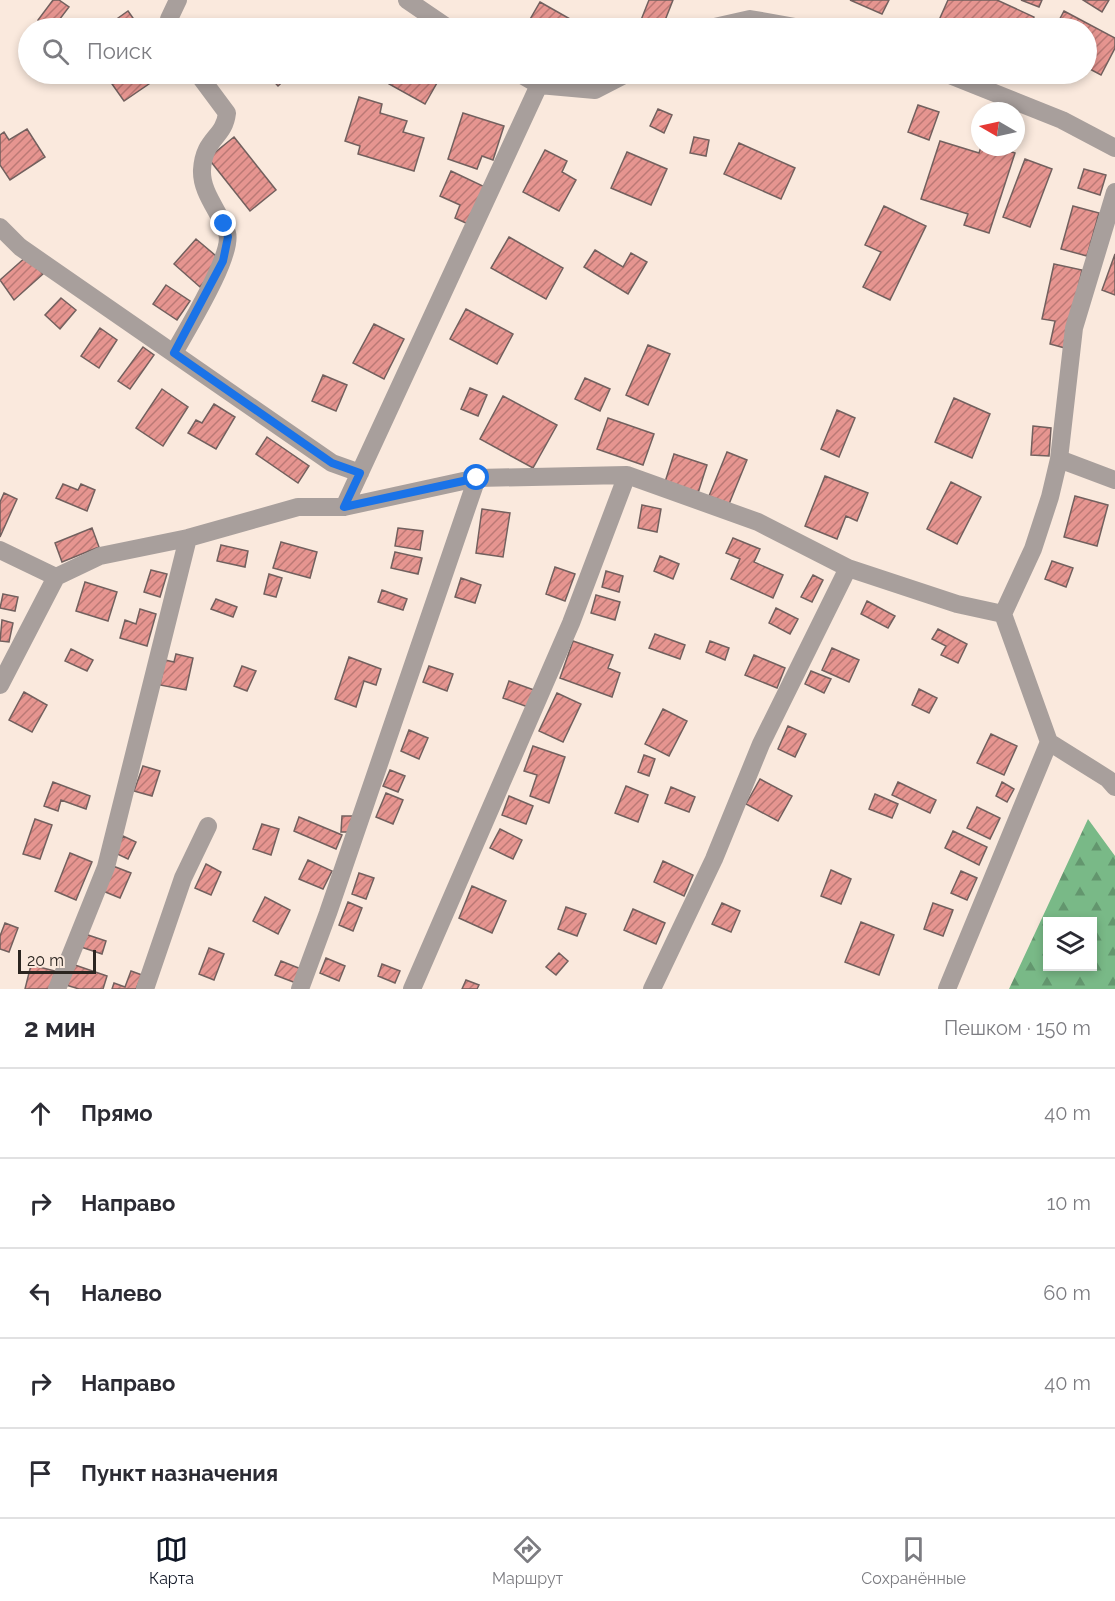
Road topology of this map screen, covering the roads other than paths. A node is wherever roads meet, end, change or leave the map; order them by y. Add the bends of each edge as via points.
1 (178, 0) edge
2 (407, 0) edge
3 (169, 18) edge
4 (433, 18) edge
5 (205, 84) edge
6 (607, 84) edge
7 (971, 84) edge
8 (539, 85) joint
9 (1113, 143) edge
10 (1115, 192) edge
11 (0, 227) edge
12 (174, 353) junction
13 (1059, 459) junction
14 (360, 473) junction
15 (627, 475) junction
16 (477, 478) junction
17 (1115, 480) edge
18 (344, 507) junction
19 (188, 538) junction
20 (0, 550) edge
21 (848, 568) junction
22 (56, 577) junction
23 (1003, 614) junction
24 (0, 685) edge
25 (1049, 742) junction
26 (1115, 787) edge
27 (208, 826) dead end
28 (57, 989) edge
29 (145, 989) edge
30 (300, 989) edge
31 (412, 989) edge
32 (652, 989) edge
33 (947, 989) edge

1 - 3 street
2 - 4 street
5 - 12 street via 227,113 226,123 207,146 202,181 224,224 228,243 223,261
6 - 8 street via 595,90
7 - 9 street
8 - 14 street
10 - 13 street via 1074,328
11 - 12 street via 20,247
12 - 14 street via 332,463
13 - 17 street
13 - 23 street via 1033,549
14 - 18 street
15 - 16 street
15 - 21 street via 758,522
15 - 31 street via 572,623
16 - 18 street
16 - 30 street
18 - 19 street via 298,507
19 - 22 street via 100,556
19 - 28 street via 106,867
20 - 22 street
21 - 23 street via 957,604
21 - 32 street via 761,744 714,859
22 - 24 street
23 - 25 street
25 - 26 street
25 - 33 street
27 - 29 street via 183,878

